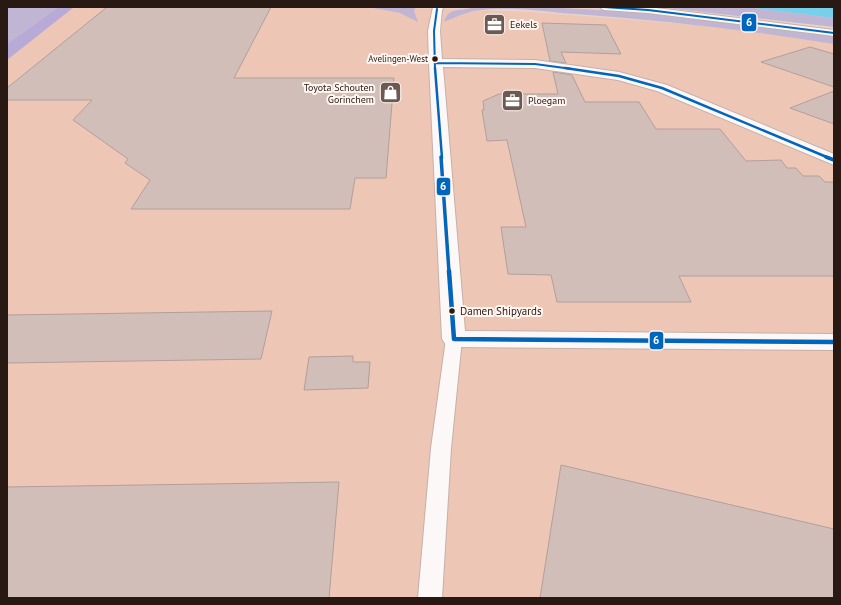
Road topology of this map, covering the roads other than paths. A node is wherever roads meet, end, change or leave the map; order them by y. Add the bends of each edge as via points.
1 (604, 7) edge
2 (438, 8) edge
3 (834, 32) edge
4 (435, 64) junction
5 (834, 160) edge
6 (454, 339) junction
7 (834, 342) edge
8 (430, 598) edge

1 - 3 street
2 - 4 street via 434,30
4 - 5 street via 535,64 619,76 662,88
4 - 6 street
6 - 7 street
6 - 8 lane via 441,448

